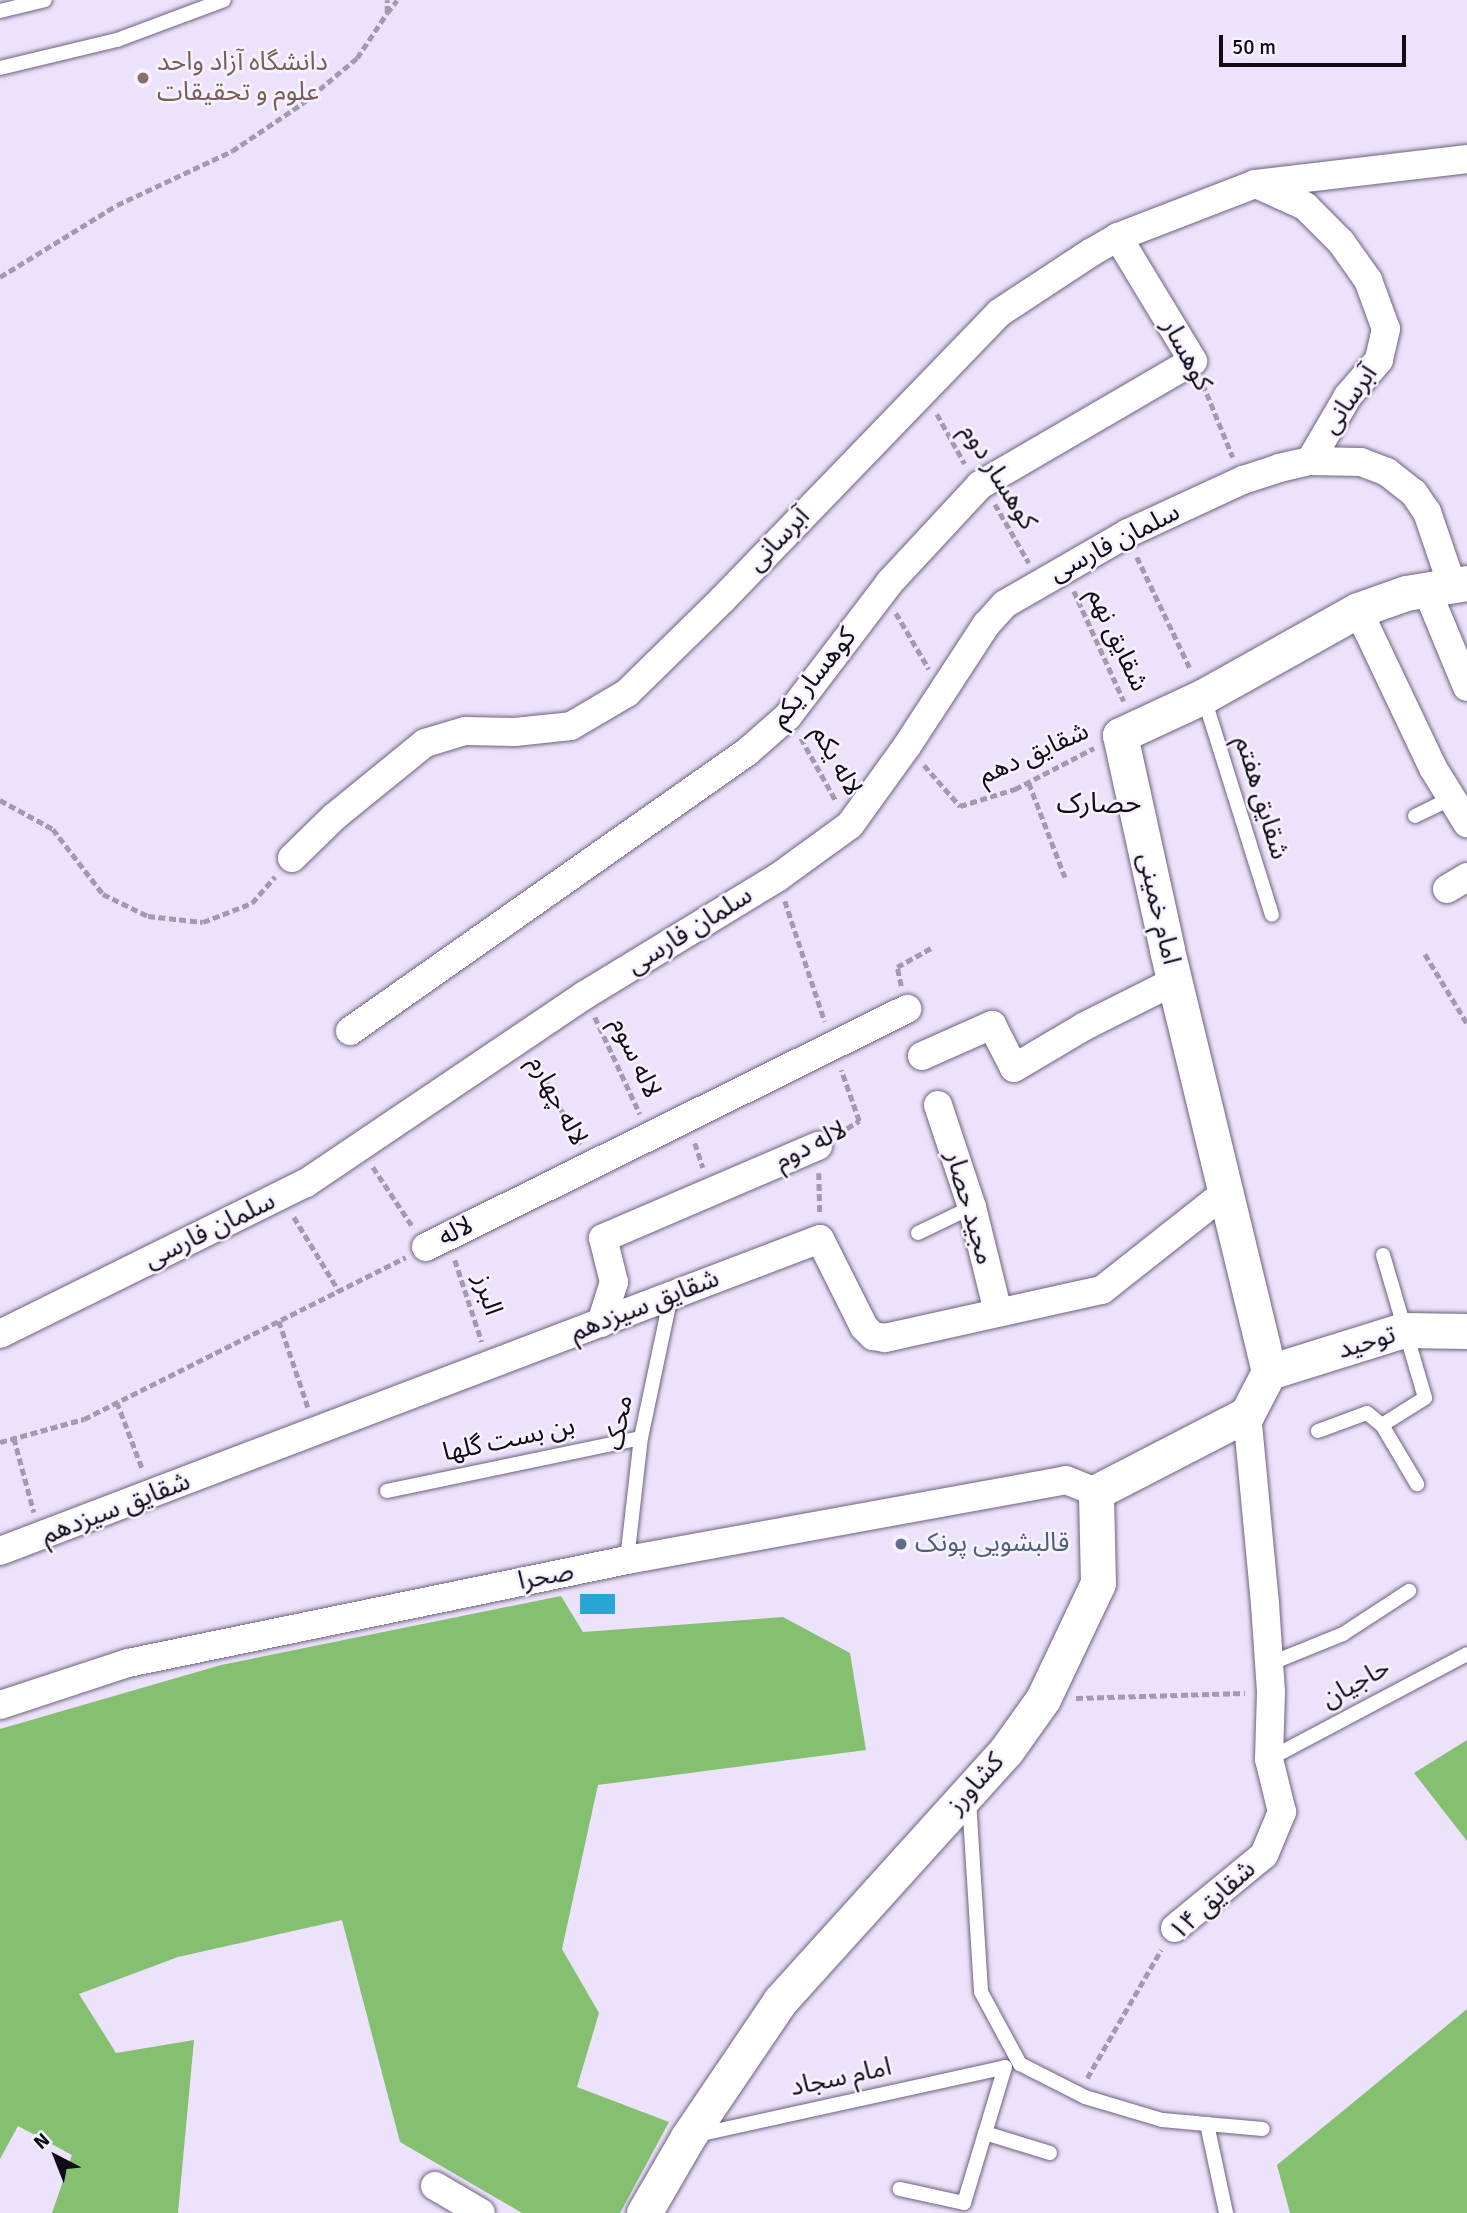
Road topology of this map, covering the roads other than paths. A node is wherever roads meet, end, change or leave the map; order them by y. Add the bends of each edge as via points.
1 (45, 0) edge
2 (224, 0) edge
3 (0, 11) edge
4 (0, 68) edge
5 (1467, 159) edge
6 (1255, 184) junction
7 (1118, 237) junction
8 (1193, 361) joint
9 (1310, 461) junction
10 (1448, 585) edge
11 (1358, 610) junction
12 (1467, 687) edge
13 (1203, 696) junction
14 (1450, 799) junction
15 (1415, 816) dead end
16 (1467, 823) edge
17 (292, 858) road end
18 (1272, 915) dead end
19 (1175, 981) junction
20 (907, 1009) dead end
21 (350, 1031) dead end
22 (922, 1056) dead end
23 (938, 1105) dead end
24 (818, 1146) road end
25 (1225, 1193) junction
26 (972, 1207) junction
27 (918, 1233) dead end
28 (437, 1241) road end
29 (1383, 1255) dead end
30 (671, 1296) junction
31 (998, 1312) junction
32 (601, 1323) junction
33 (1404, 1331) junction
34 (1467, 1331) edge
35 (0, 1334) edge
36 (1269, 1372) junction
37 (1247, 1414) junction
38 (1382, 1424) junction
39 (1318, 1431) dead end
40 (641, 1438) junction
41 (1417, 1483) dead end
42 (387, 1490) dead end
43 (1096, 1492) junction
44 (0, 1551) edge
45 (627, 1560) junction
46 (1409, 1591) dead end
47 (1467, 1654) edge
48 (1269, 1664) junction
49 (0, 1705) edge
50 (1269, 1759) junction
51 (969, 1792) junction
52 (1175, 1928) road end
53 (1206, 2124) junction
54 (1264, 2129) dead end
55 (985, 2133) junction
56 (688, 2137) junction
57 (1050, 2153) dead end
58 (435, 2186) dead end
59 (900, 2189) dead end
60 (481, 2213) edge
61 (644, 2213) edge
62 (1226, 2213) edge

1 - 3 lane
2 - 4 lane via 117,40
5 - 6 street, آبرسانی
6 - 7 street, آبرسانی
6 - 9 street, آبرسانی via 1305,206 1341,242 1368,280 1386,329 1379,360 1348,396
7 - 8 street, کوهسار
7 - 17 street, آبرسانی via 999,313 627,693 571,726 465,731 425,743 334,817
8 - 21 street, کوهسار یکم via 980,485 883,591 788,716 747,752
9 - 10 street, آبرسانی via 1361,462 1387,472 1414,493 1427,512
9 - 35 street, سلمان فارسی via 1243,480 1126,534 1005,604 850,825 777,878 585,995 306,1183
10 - 11 street
10 - 12 street, آبرسانی
11 - 13 street
11 - 14 street
13 - 18 lane, شقایق هفتم
13 - 19 street, امام خمینی via 1128,731
14 - 15 lane
14 - 16 street
19 - 22 street via 1014,1068 992,1026
19 - 25 street, امام خمینی
20 - 28 street, لاله
23 - 26 street, مجید حصار
24 - 32 street, لاله دوم via 604,1238 614,1282
25 - 31 street via 1102,1290
25 - 36 street, امام خمینی
26 - 27 lane
26 - 31 street, مجید حصار
29 - 33 lane
30 - 31 street, شقایق سیزدهم via 820,1239 864,1327 873,1336 885,1338
30 - 32 street, شقایق سیزدهم
30 - 40 lane, محک
32 - 44 street, شقایق سیزدهم
33 - 34 street, توحید
33 - 36 street, توحید
33 - 38 lane via 1425,1398
36 - 37 street
37 - 43 street
37 - 48 street, شقایق ۱۴
38 - 39 lane via 1367,1413
38 - 41 lane
40 - 42 lane, بن بست گلها
40 - 45 lane, محک
43 - 45 street, صحرا via 1066,1480
43 - 51 street, کشاورز via 1098,1583 1043,1699
45 - 49 street, صحرا via 128,1663
46 - 48 lane via 1343,1634
47 - 50 lane, حاجیان
48 - 50 street, شقایق ۱۴
50 - 52 street, شقایق ۱۴ via 1282,1812 1264,1855
51 - 53 lane via 981,1992 1020,2064 1079,2094 1162,2120
51 - 56 street, کشاورز via 780,2001
53 - 54 lane
53 - 62 lane
55 - 56 lane, امام سجاد via 1005,2067
55 - 57 lane
55 - 59 lane via 964,2203
56 - 61 street, کشاورز
58 - 60 street

